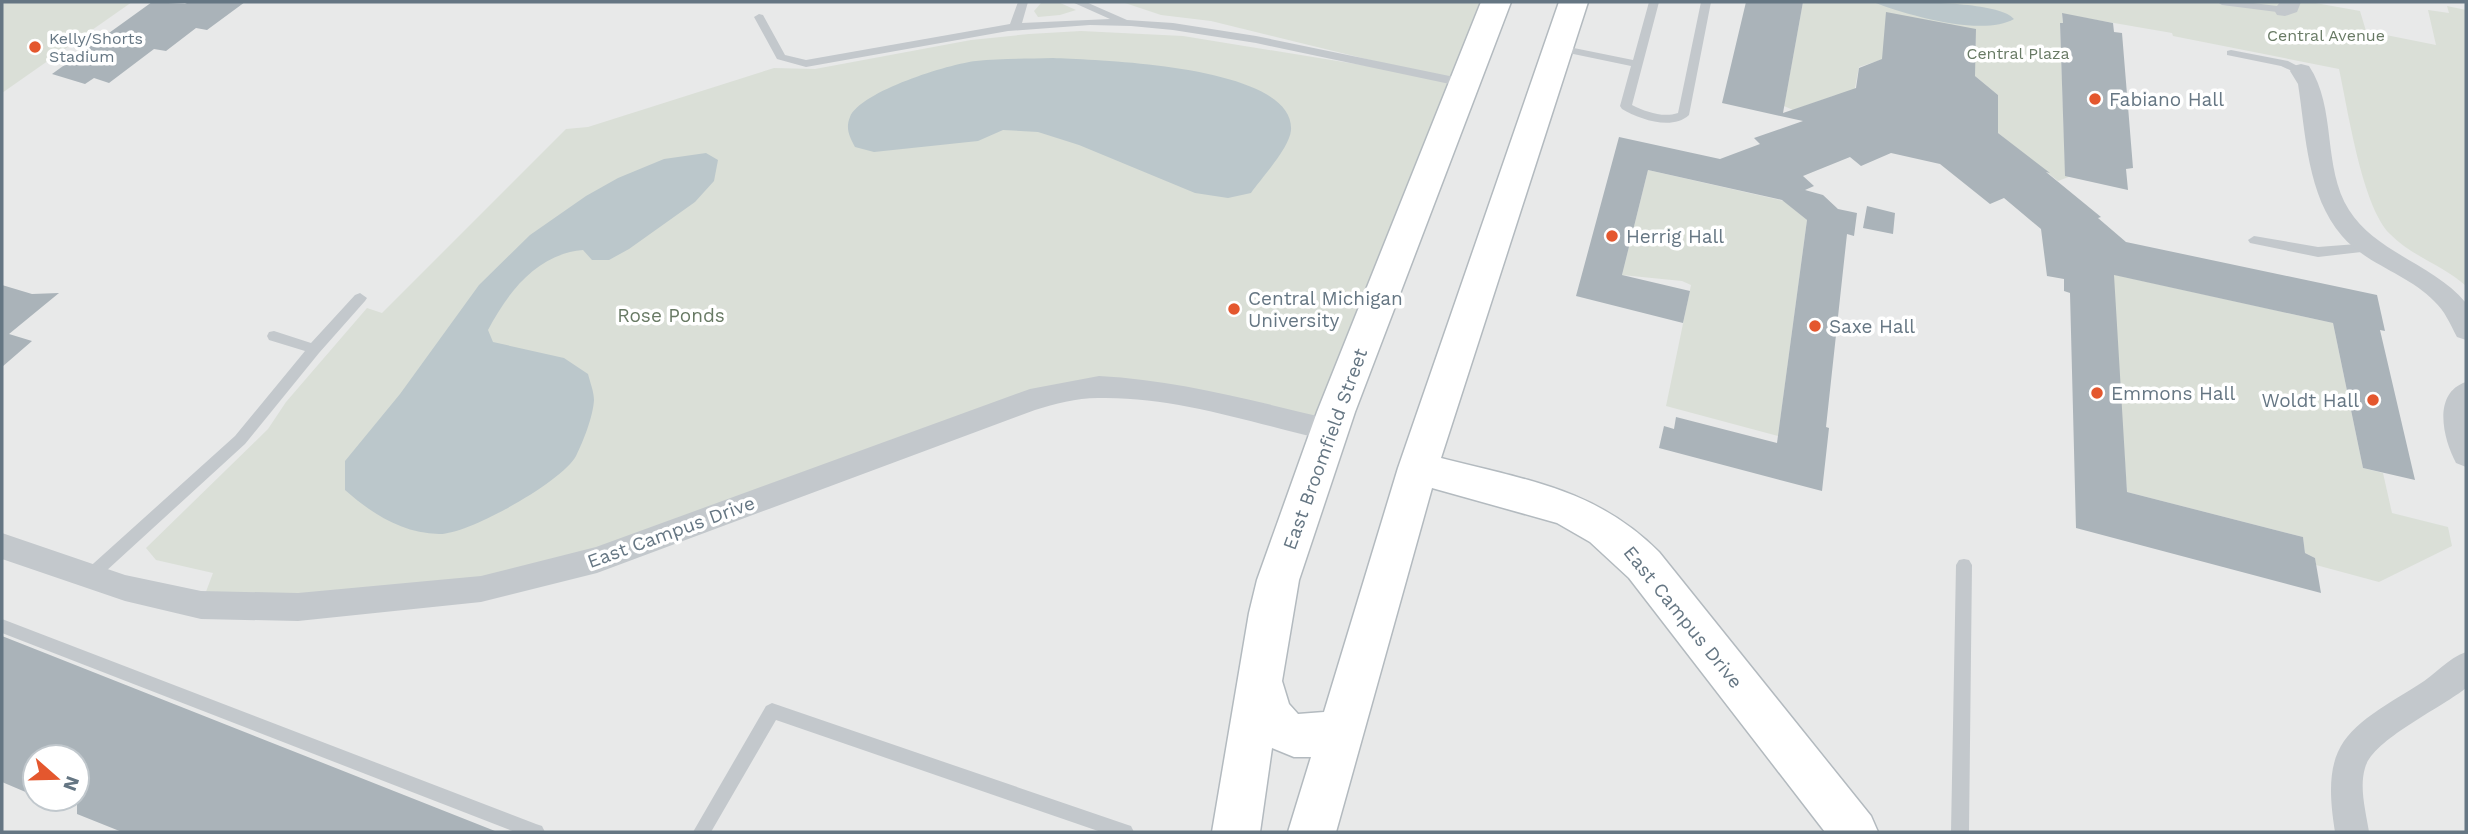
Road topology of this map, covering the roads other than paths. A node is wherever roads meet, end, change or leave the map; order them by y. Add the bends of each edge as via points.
1 (1023, 2) edge
2 (1077, 2) edge
3 (1496, 2) edge
4 (1574, 2) edge
5 (1654, 2) edge
6 (1706, 2) edge
7 (2222, 2) edge
8 (2287, 6) edge
9 (760, 17) dead end
10 (1129, 23) junction
11 (1015, 27) junction
12 (1559, 48) junction
13 (2231, 53) dead end
14 (1636, 64) junction
15 (2301, 71) joint
16 (1464, 83) junction
17 (2254, 240) dead end
18 (2370, 247) junction
19 (360, 298) dead end
20 (2466, 330) edge
21 (274, 336) dead end
22 (314, 349) junction
23 (2466, 393) edge
24 (1330, 430) junction
25 (2466, 455) edge
26 (1418, 468) junction
27 (2, 546) edge
28 (1964, 565) dead end
29 (89, 577) junction
30 (2, 626) edge
31 (2466, 666) edge
32 (1259, 680) junction
33 (1341, 730) junction
34 (536, 832) edge
35 (702, 832) edge
36 (1125, 832) edge
37 (1236, 832) edge
38 (1312, 832) edge
39 (1854, 832) edge
40 (1960, 832) edge
41 (2352, 832) edge

1 - 11 lane
2 - 10 lane
3 - 16 main road, East Broomfield Street
4 - 12 main road
5 - 14 lane
6 - 14 lane via 1679,119 1626,106
7 - 8 lane
9 - 11 lane via 781,57 806,64
10 - 11 lane
10 - 16 lane via 1212,32
12 - 14 lane
12 - 26 main road
13 - 15 lane
15 - 18 street via 2309,84 2332,198 2345,222
16 - 24 main road, East Broomfield Street
17 - 18 lane via 2318,252
18 - 20 street via 2442,291
19 - 22 lane
21 - 22 lane
22 - 29 lane via 240,440
23 - 25 street via 2456,411
24 - 29 street, East Campus Drive via 1172,395 1116,388 1065,391 597,560 481,589 298,607 201,605
24 - 32 main road, East Broomfield Street via 1278,580
26 - 33 main road
26 - 39 main road, East Campus Drive via 1577,512 1622,541
27 - 29 street, East Campus Drive
28 - 40 lane
30 - 34 lane
31 - 41 street via 2442,690 2369,736 2352,755 2347,779
32 - 33 main road via 1268,715 1279,729 1311,736
32 - 37 main road, East Broomfield Street
33 - 38 main road
35 - 36 lane via 772,711

